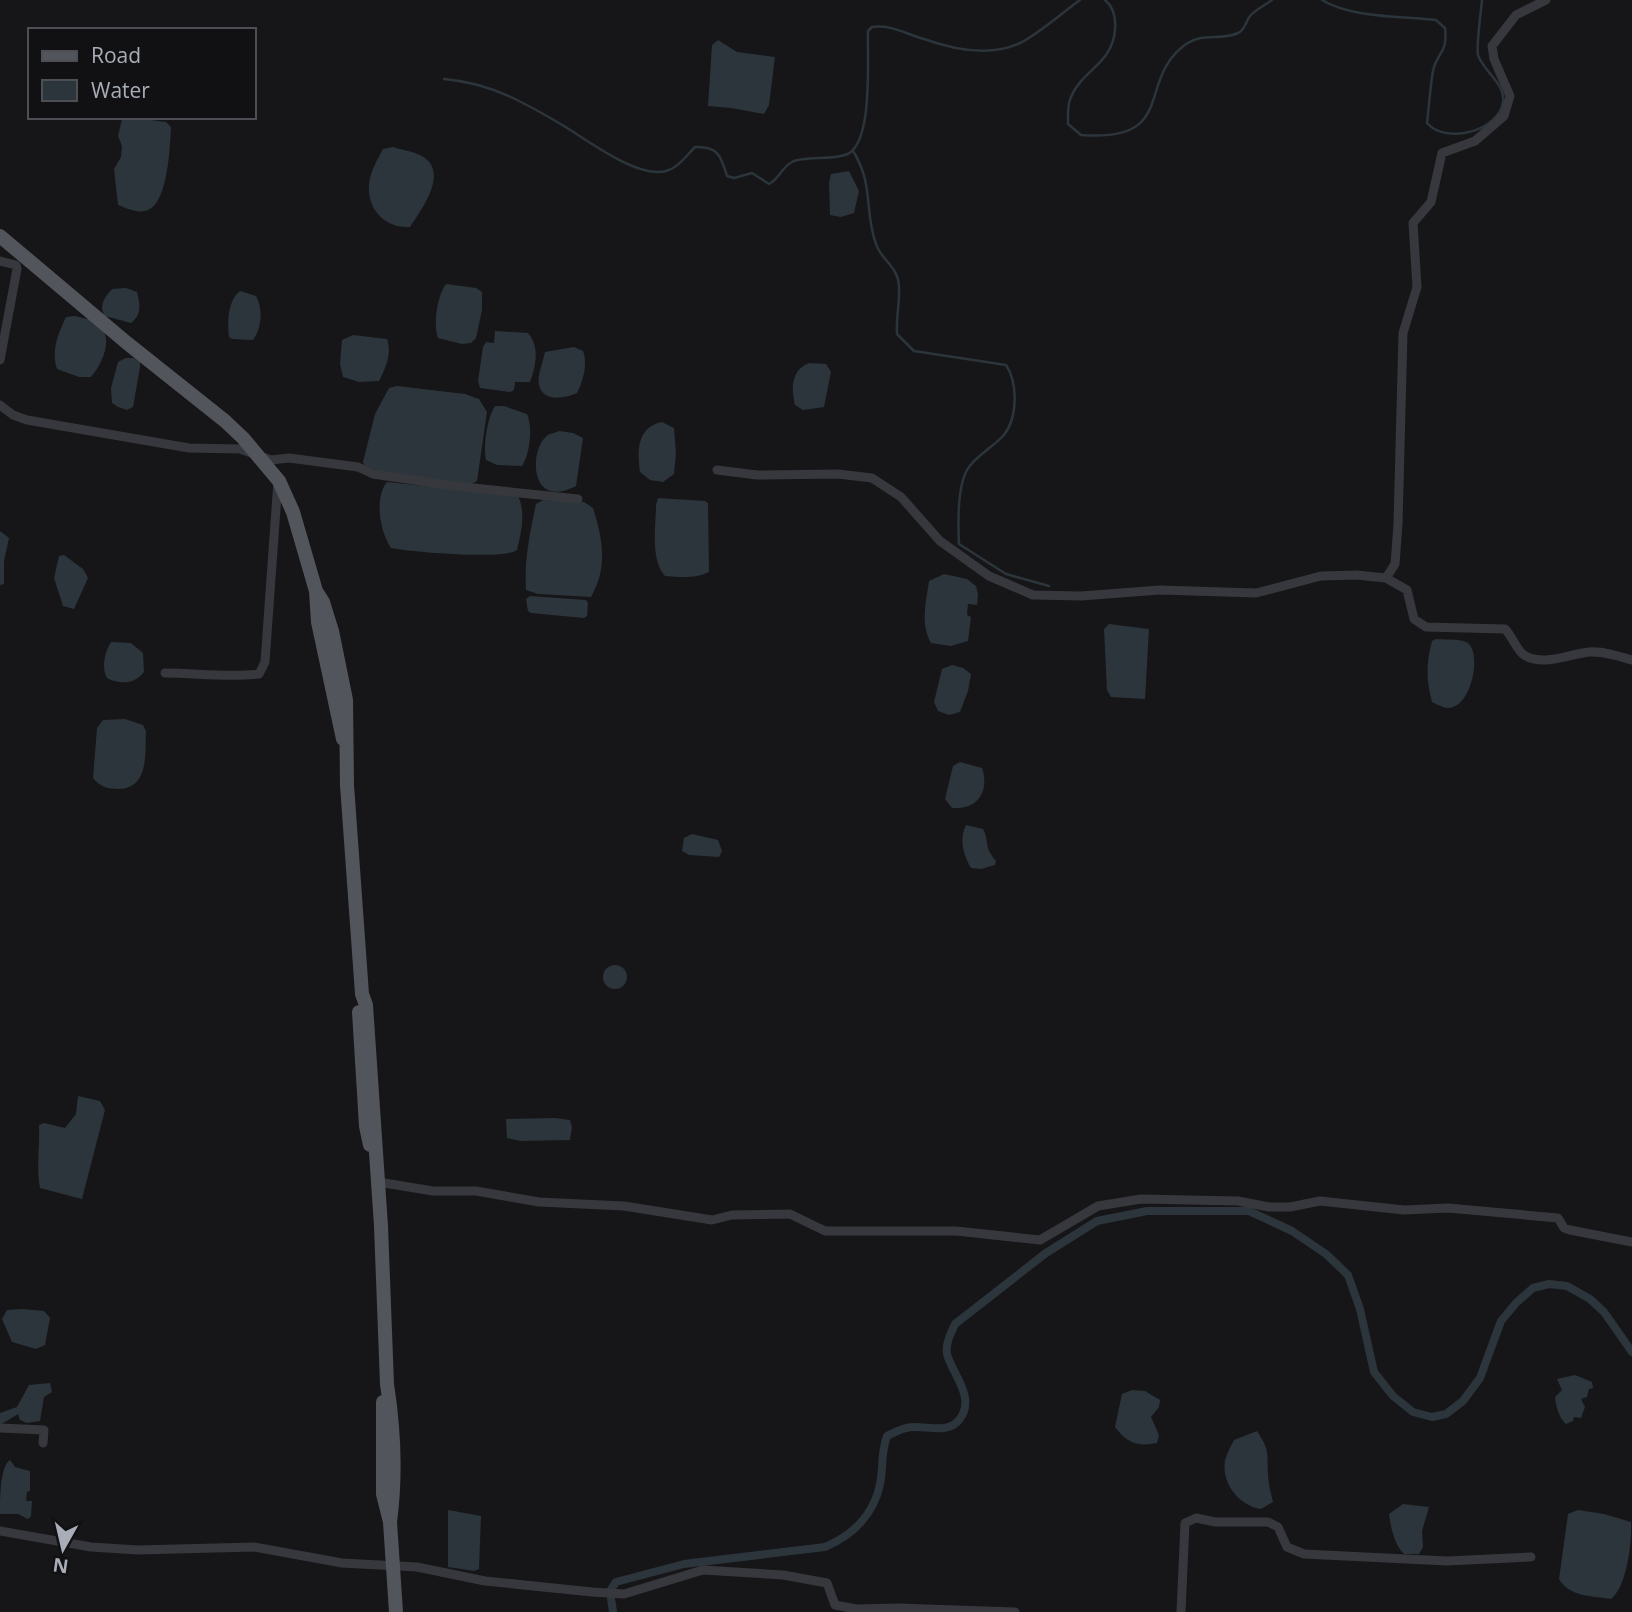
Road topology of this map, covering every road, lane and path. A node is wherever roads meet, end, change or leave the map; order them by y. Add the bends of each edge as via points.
1 (1546, 0) edge
2 (0, 236) edge
3 (0, 261) edge
4 (0, 360) edge
5 (0, 405) edge
6 (258, 454) junction
7 (716, 470) dead end
8 (279, 481) junction
9 (578, 499) dead end
10 (1386, 578) junction
11 (1632, 660) edge
12 (165, 673) dead end
13 (378, 1182) junction
14 (1632, 1242) edge
15 (0, 1428) edge
16 (43, 1443) dead end
17 (0, 1531) edge
18 (1531, 1558) dead end
19 (393, 1565) junction
20 (396, 1612) edge
21 (1015, 1612) edge
22 (1181, 1612) edge

1 - 10 street via 1516,15 1492,46 1510,96 1504,116 1475,141 1442,153 1430,202 1413,223 1417,287 1403,333 1398,524 1395,564
2 - 6 main road via 225,421
3 - 4 street via 17,269
5 - 6 street via 26,420 189,448
6 - 8 main road
6 - 9 street via 271,460 358,467 373,474 454,486
7 - 10 street via 872,478 901,497 940,541 989,576 1033,595 1160,590 1256,593 1321,576
8 - 12 street via 265,662 259,674
8 - 13 main road via 323,602 346,699 362,994 358,1024 365,1112
10 - 11 street via 1407,590 1415,619 1426,627 1506,629 1527,657 1546,660 1590,652
13 - 14 street via 540,1202 624,1206 712,1220 790,1214 825,1231 956,1231 1041,1240 1098,1206 1141,1199 1238,1201 1269,1207 1320,1201 1404,1210 1448,1208 1537,1215 1558,1218 1570,1230
13 - 19 main road via 392,1413
15 - 16 street via 44,1430
17 - 19 street via 90,1547 254,1547 342,1563
18 - 22 street via 1447,1561 1304,1554 1287,1547 1278,1527 1268,1522 1196,1518 1185,1523
19 - 20 main road
19 - 21 street via 485,1581 624,1594 703,1570 726,1570 827,1583 835,1605 856,1609

